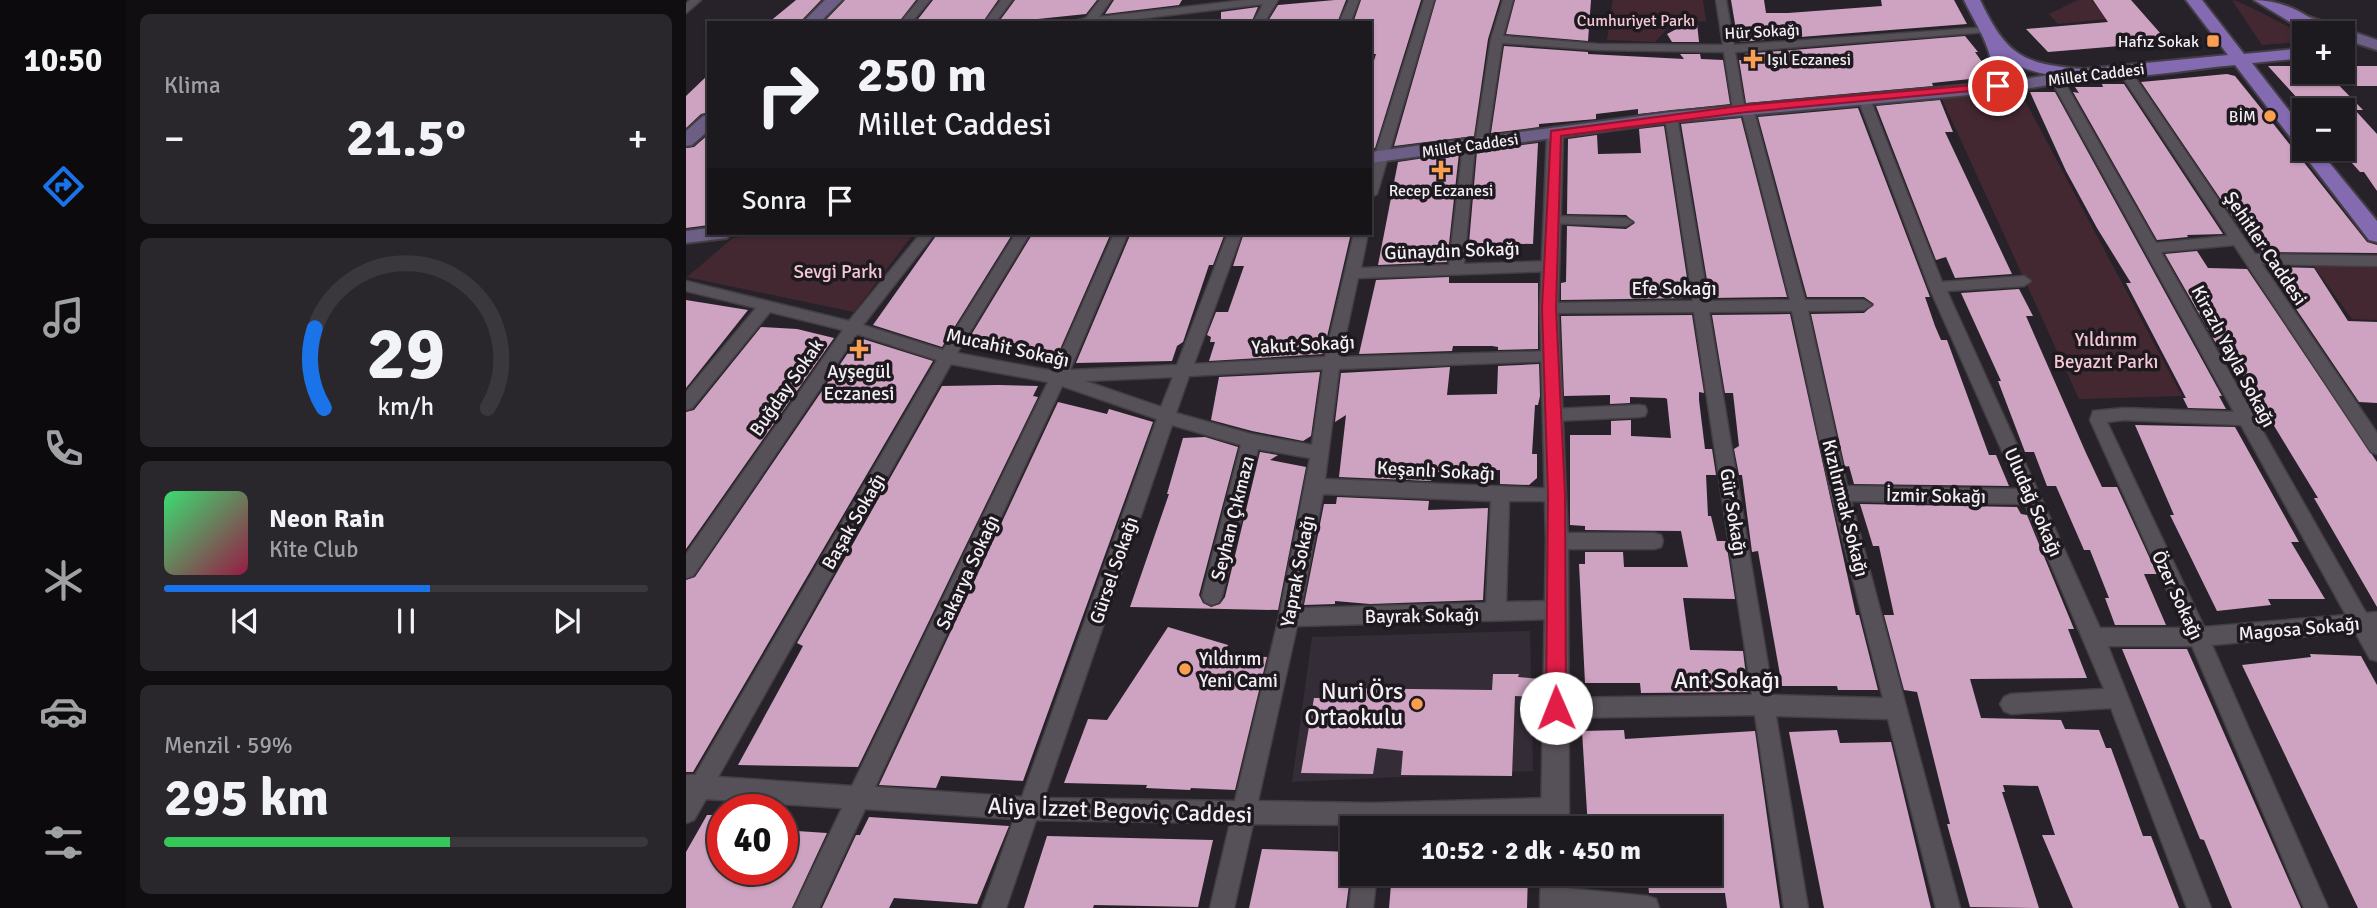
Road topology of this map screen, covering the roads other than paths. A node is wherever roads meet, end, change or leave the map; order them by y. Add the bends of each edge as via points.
1 (696, 0) edge
2 (834, 0) edge
3 (925, 0) edge
4 (1007, 0) edge
5 (1106, 0) edge
6 (1191, 0) edge
7 (1272, 0) edge
8 (1354, 0) edge
9 (1429, 0) edge
10 (1508, 0) edge
11 (1721, 0) edge
12 (1972, 0) edge
13 (2194, 0) edge
14 (2216, 0) edge
15 (2262, 0) edge
16 (686, 10) edge
17 (1183, 12) junction
18 (2298, 18) junction
19 (812, 21) edge
20 (907, 21) edge
21 (991, 21) edge
22 (1090, 21) edge
23 (1098, 21) edge
24 (1177, 21) edge
25 (1259, 21) edge
26 (1345, 21) edge
27 (2302, 21) edge
28 (2306, 21) edge
29 (1990, 36) junction
30 (1497, 39) junction
31 (2355, 39) edge
32 (2377, 48) edge
33 (1728, 50) junction
34 (2355, 51) edge
35 (2292, 55) edge
36 (2247, 59) junction
37 (2124, 70) junction
38 (2084, 74) junction
39 (2056, 78) junction
40 (1998, 86) junction
41 (1864, 99) junction
42 (1743, 109) junction
43 (2292, 109) edge
44 (1671, 117) junction
45 (707, 122) edge
46 (2292, 125) edge
47 (1555, 134) junction
48 (686, 141) edge
49 (1475, 144) junction
50 (1375, 158) edge
51 (2318, 161) edge
52 (2335, 161) edge
53 (1372, 180) edge
54 (2377, 213) edge
55 (1553, 220) junction
56 (1626, 222) dead end
57 (707, 234) edge
58 (710, 235) edge
59 (926, 235) edge
60 (1022, 235) edge
61 (1120, 235) edge
62 (1234, 235) edge
63 (1361, 235) edge
64 (2377, 235) edge
65 (686, 237) edge
66 (2236, 240) junction
67 (686, 248) edge
68 (2152, 248) junction
69 (2249, 259) junction
70 (2377, 261) edge
71 (1552, 266) junction
72 (1456, 269) junction
73 (1353, 273) junction
74 (2024, 281) dead end
75 (686, 286) edge
76 (1937, 287) junction
77 (1864, 305) dead end
78 (766, 306) junction
79 (1701, 307) junction
80 (1800, 307) junction
81 (1549, 308) junction
82 (853, 327) junction
83 (1550, 355) junction
84 (947, 357) junction
85 (1332, 363) junction
86 (1184, 372) junction
87 (1058, 378) junction
88 (686, 404) edge
89 (1639, 411) dead end
90 (1167, 414) junction
91 (1553, 415) junction
92 (2357, 417) junction
93 (2377, 418) edge
94 (2244, 419) junction
95 (1251, 441) junction
96 (2377, 447) edge
97 (1319, 453) junction
98 (1315, 486) junction
99 (1840, 493) junction
100 (1500, 494) junction
101 (1556, 494) junction
102 (2032, 497) junction
103 (1557, 541) junction
104 (1654, 541) dead end
105 (686, 570) edge
106 (1212, 596) dead end
107 (1555, 610) junction
108 (1496, 613) junction
109 (1289, 617) junction
110 (2369, 622) edge
111 (2095, 637) junction
112 (2198, 637) junction
113 (2377, 652) edge
114 (2118, 698) junction
115 (2011, 704) dead end
116 (1764, 705) junction
117 (1556, 708) junction
118 (1898, 709) junction
119 (694, 786) edge
120 (860, 797) junction
121 (1030, 809) junction
122 (686, 812) edge
123 (1244, 813) junction
124 (1555, 816) edge
125 (1340, 819) edge
126 (1364, 886) edge
127 (1555, 893) edge
128 (806, 908) edge
129 (994, 908) edge
130 (1222, 908) edge
131 (1361, 908) edge
132 (1647, 908) edge
133 (1796, 908) edge
134 (1948, 908) edge
135 (2199, 908) edge
136 (2316, 908) edge

1 - 16 street
2 - 19 main road
3 - 20 street
4 - 21 street
5 - 22 street
6 - 17 street
7 - 17 street
7 - 25 street
8 - 26 street
9 - 50 street
10 - 30 street
11 - 33 street, Kızılırmak Sokağı
12 - 29 main road
13 - 36 main road
14 - 36 main road
15 - 18 main road
17 - 23 street
17 - 24 street
18 - 27 main road
18 - 28 main road
29 - 33 street, Hür Sokağı
29 - 38 main road via 2024,63
29 - 40 main road via 2002,72
30 - 33 street, Hür Sokağı
30 - 49 street
31 - 32 main road
32 - 34 main road
33 - 42 street, Kızılırmak Sokağı
35 - 36 main road, Millet Caddesi
36 - 37 main road, Millet Caddesi
36 - 43 main road
36 - 46 main road
37 - 38 main road, Millet Caddesi
37 - 66 street, Şehitler Caddesi
38 - 39 main road, Millet Caddesi
39 - 40 main road, Millet Caddesi
39 - 68 street, Kirazlı Yayla Sokağı
40 - 41 main road, Millet Caddesi
41 - 42 main road, Millet Caddesi
41 - 76 street, Uludağ Sokağı
42 - 44 main road, Millet Caddesi
42 - 80 street, Kızılırmak Sokağı
44 - 47 main road, Millet Caddesi
44 - 79 street, Gür Sokağı
45 - 48 main road
47 - 49 main road, Millet Caddesi
47 - 55 street
49 - 50 main road, Millet Caddesi
49 - 72 street
50 - 53 street
51 - 64 main road
52 - 54 main road
55 - 56 street
55 - 71 street
57 - 65 main road
58 - 67 main road
59 - 82 street, Buğday Sokak
60 - 84 street, Başak Sokağı
61 - 87 street, Sakarya Sokağı
62 - 86 street, Gürsel Sokağı
63 - 73 street, Yaprak Sokağı
66 - 68 street
66 - 69 street, Şehitler Caddesi
68 - 94 street, Kirazlı Yayla Sokağı
69 - 70 street
69 - 92 street, Şehitler Caddesi
71 - 72 street, Günaydın Sokağı
71 - 81 street
72 - 73 street, Günaydın Sokağı
73 - 85 street, Yaprak Sokağı
74 - 76 street
75 - 78 street, Mucahit Sokağı
76 - 102 street, Uludağ Sokağı
77 - 80 street, Efe Sokağı
78 - 82 street, Mucahit Sokağı
78 - 88 street
79 - 80 street, Efe Sokağı
79 - 81 street, Efe Sokağı
79 - 116 street, Gür Sokağı
80 - 99 street, Kızılırmak Sokağı
81 - 83 street
82 - 84 street, Mucahit Sokağı
82 - 105 street, Buğday Sokak
83 - 85 street, Yakut Sokağı
83 - 91 street
84 - 87 street, Mucahit Sokağı
84 - 119 street, Başak Sokağı
85 - 86 street, Yakut Sokağı
85 - 97 street, Yaprak Sokağı
86 - 87 street, Yakut Sokağı
86 - 90 street, Gürsel Sokağı
87 - 90 street, Mucahit Sokağı
87 - 120 street, Sakarya Sokağı
89 - 91 street
90 - 95 street, Mucahit Sokağı
90 - 121 street, Gürsel Sokağı
91 - 101 street
92 - 93 street
92 - 96 street, Şehitler Caddesi
94 - 110 street, Kirazlı Yayla Sokağı
94 - 112 street, Özer Sokağı via 2099,416 2109,448
95 - 97 street, Mucahit Sokağı
95 - 106 street, Seyhan Çıkmazı
97 - 98 street, Yaprak Sokağı
98 - 100 street, Keşanlı Sokağı
98 - 109 street, Yaprak Sokağı
99 - 102 street, İzmir Sokağı
99 - 118 street, Kızılırmak Sokağı
100 - 101 street, Keşanlı Sokağı
100 - 108 street
101 - 103 street
102 - 111 street, Uludağ Sokağı
103 - 104 street
103 - 107 street
107 - 108 street, Bayrak Sokağı
107 - 117 street
108 - 109 street, Bayrak Sokağı
109 - 123 street, Yaprak Sokağı
110 - 112 street, Magosa Sokağı
110 - 113 street, Kirazlı Yayla Sokağı
111 - 112 street, Magosa Sokağı
111 - 114 street, Uludağ Sokağı
112 - 136 street, Özer Sokağı
114 - 115 street
114 - 135 street, Uludağ Sokağı
116 - 117 street, Ant Sokağı
116 - 118 street, Ant Sokağı
116 - 133 street, Gür Sokağı
117 - 124 street
118 - 134 street, Kızılırmak Sokağı
119 - 120 street, Aliya İzzet Begoviç Caddesi
119 - 122 street, Başak Sokağı
120 - 121 street, Aliya İzzet Begoviç Caddesi
120 - 128 street, Sakarya Sokağı
121 - 123 street, Aliya İzzet Begoviç Caddesi
121 - 129 street, Gürsel Sokağı
123 - 125 street, Aliya İzzet Begoviç Caddesi
123 - 130 street, Yaprak Sokağı
126 - 131 street
127 - 132 street

